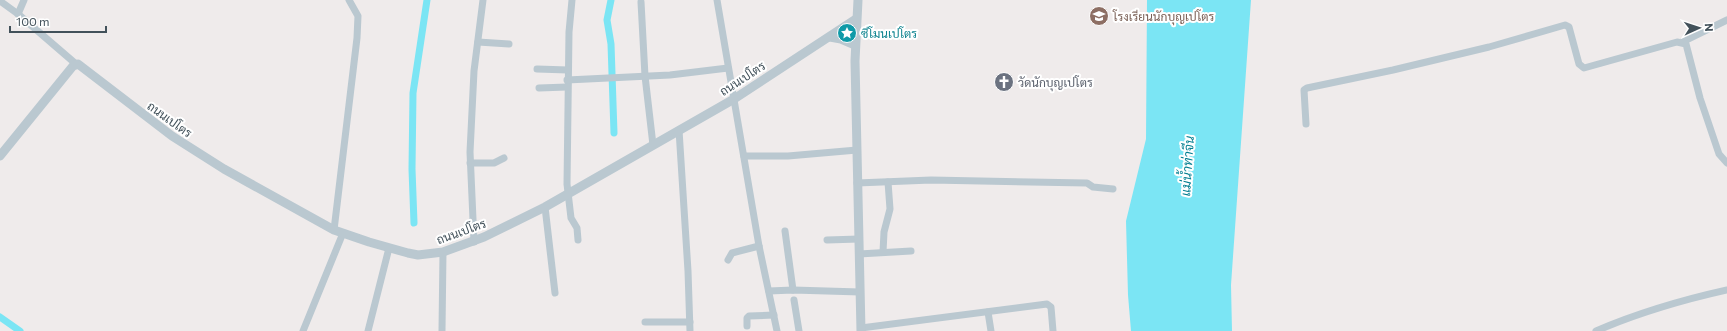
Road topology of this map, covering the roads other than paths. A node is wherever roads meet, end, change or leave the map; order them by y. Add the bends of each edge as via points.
1 (24, 0) edge
2 (349, 0) edge
3 (483, 0) edge
4 (572, 0) edge
5 (717, 0) edge
6 (858, 0) edge
7 (0, 1) edge
8 (641, 2) dead end
9 (18, 14) junction
10 (856, 19) junction
11 (1727, 20) edge
12 (830, 37) junction
13 (478, 42) junction
14 (1682, 42) junction
15 (509, 44) dead end
16 (855, 45) junction
17 (76, 64) junction
18 (728, 68) junction
19 (537, 69) dead end
20 (568, 70) junction
21 (645, 76) junction
22 (567, 84) junction
23 (539, 88) dead end
24 (734, 99) junction
25 (1306, 124) dead end
26 (679, 130) junction
27 (653, 145) junction
28 (857, 150) junction
29 (0, 156) edge
30 (744, 156) junction
31 (504, 158) dead end
32 (470, 163) junction
33 (1727, 163) edge
34 (888, 182) junction
35 (857, 183) junction
36 (1113, 189) dead end
37 (568, 193) junction
38 (545, 206) junction
39 (785, 231) dead end
40 (339, 232) junction
41 (859, 239) junction
42 (578, 240) dead end
43 (827, 240) dead end
44 (474, 242) junction
45 (759, 246) junction
46 (390, 248) junction
47 (911, 250) dead end
48 (443, 252) junction
49 (883, 252) junction
50 (859, 254) junction
51 (728, 260) dead end
52 (793, 290) junction
53 (1727, 290) edge
54 (769, 291) junction
55 (860, 292) junction
56 (555, 293) dead end
57 (794, 300) dead end
58 (988, 312) junction
59 (774, 315) junction
60 (645, 322) dead end
61 (690, 322) junction
62 (747, 326) dead end
63 (861, 330) edge
64 (303, 331) edge
65 (368, 331) edge
66 (442, 331) edge
67 (690, 331) edge
68 (777, 331) edge
69 (799, 331) edge
70 (991, 331) edge
71 (1053, 331) edge
72 (1596, 331) edge

1 - 9 street
2 - 40 street via 358,16
3 - 13 street
4 - 20 street
5 - 18 street
6 - 10 street
7 - 9 street
8 - 21 street
9 - 17 street
10 - 12 street, ถนนเปโตร
10 - 16 street
11 - 14 street
12 - 16 street
12 - 24 street, ถนนเปโตร
13 - 15 street
13 - 32 street via 474,71
14 - 25 street via 1584,68 1579,64 1569,27 1565,24 1560,25 1488,47 1307,88 1304,90
14 - 33 street via 1688,49 1700,98 1719,154
16 - 28 street
17 - 29 street
17 - 40 street, ถนนเปโตร via 80,64 138,112 201,156
18 - 21 street
18 - 24 street
19 - 20 street
20 - 22 street
21 - 22 street
21 - 27 street
22 - 23 street
22 - 37 street
24 - 26 street, ถนนเปโตร
24 - 30 street
26 - 27 street, ถนนเปโตร
26 - 61 street
27 - 37 street, ถนนเปโตร
28 - 30 street via 788,156
28 - 35 street
30 - 45 street
31 - 32 street via 494,163
32 - 44 street
34 - 35 street
34 - 36 street via 931,180 1087,183 1093,187
34 - 49 street via 890,210 884,232
35 - 41 street
37 - 38 street, ถนนเปโตร
37 - 42 street via 571,218 577,228
38 - 44 street, ถนนเปโตร
38 - 56 street
39 - 52 street
40 - 46 street, ถนนเปโตร
40 - 64 street
41 - 43 street
41 - 50 street
44 - 48 street, ถนนเปโตร
45 - 51 street via 732,253
45 - 54 street
46 - 48 street, ถนนเปโตร via 418,255
46 - 65 street
47 - 49 street
48 - 66 street
49 - 50 street
50 - 55 street
52 - 54 street
52 - 55 street
53 - 72 street via 1672,303
54 - 59 street
55 - 63 street
57 - 69 street
58 - 63 street
58 - 70 street
58 - 71 street via 1047,304 1051,307
59 - 62 street via 749,316
59 - 68 street
60 - 61 street
61 - 67 street

